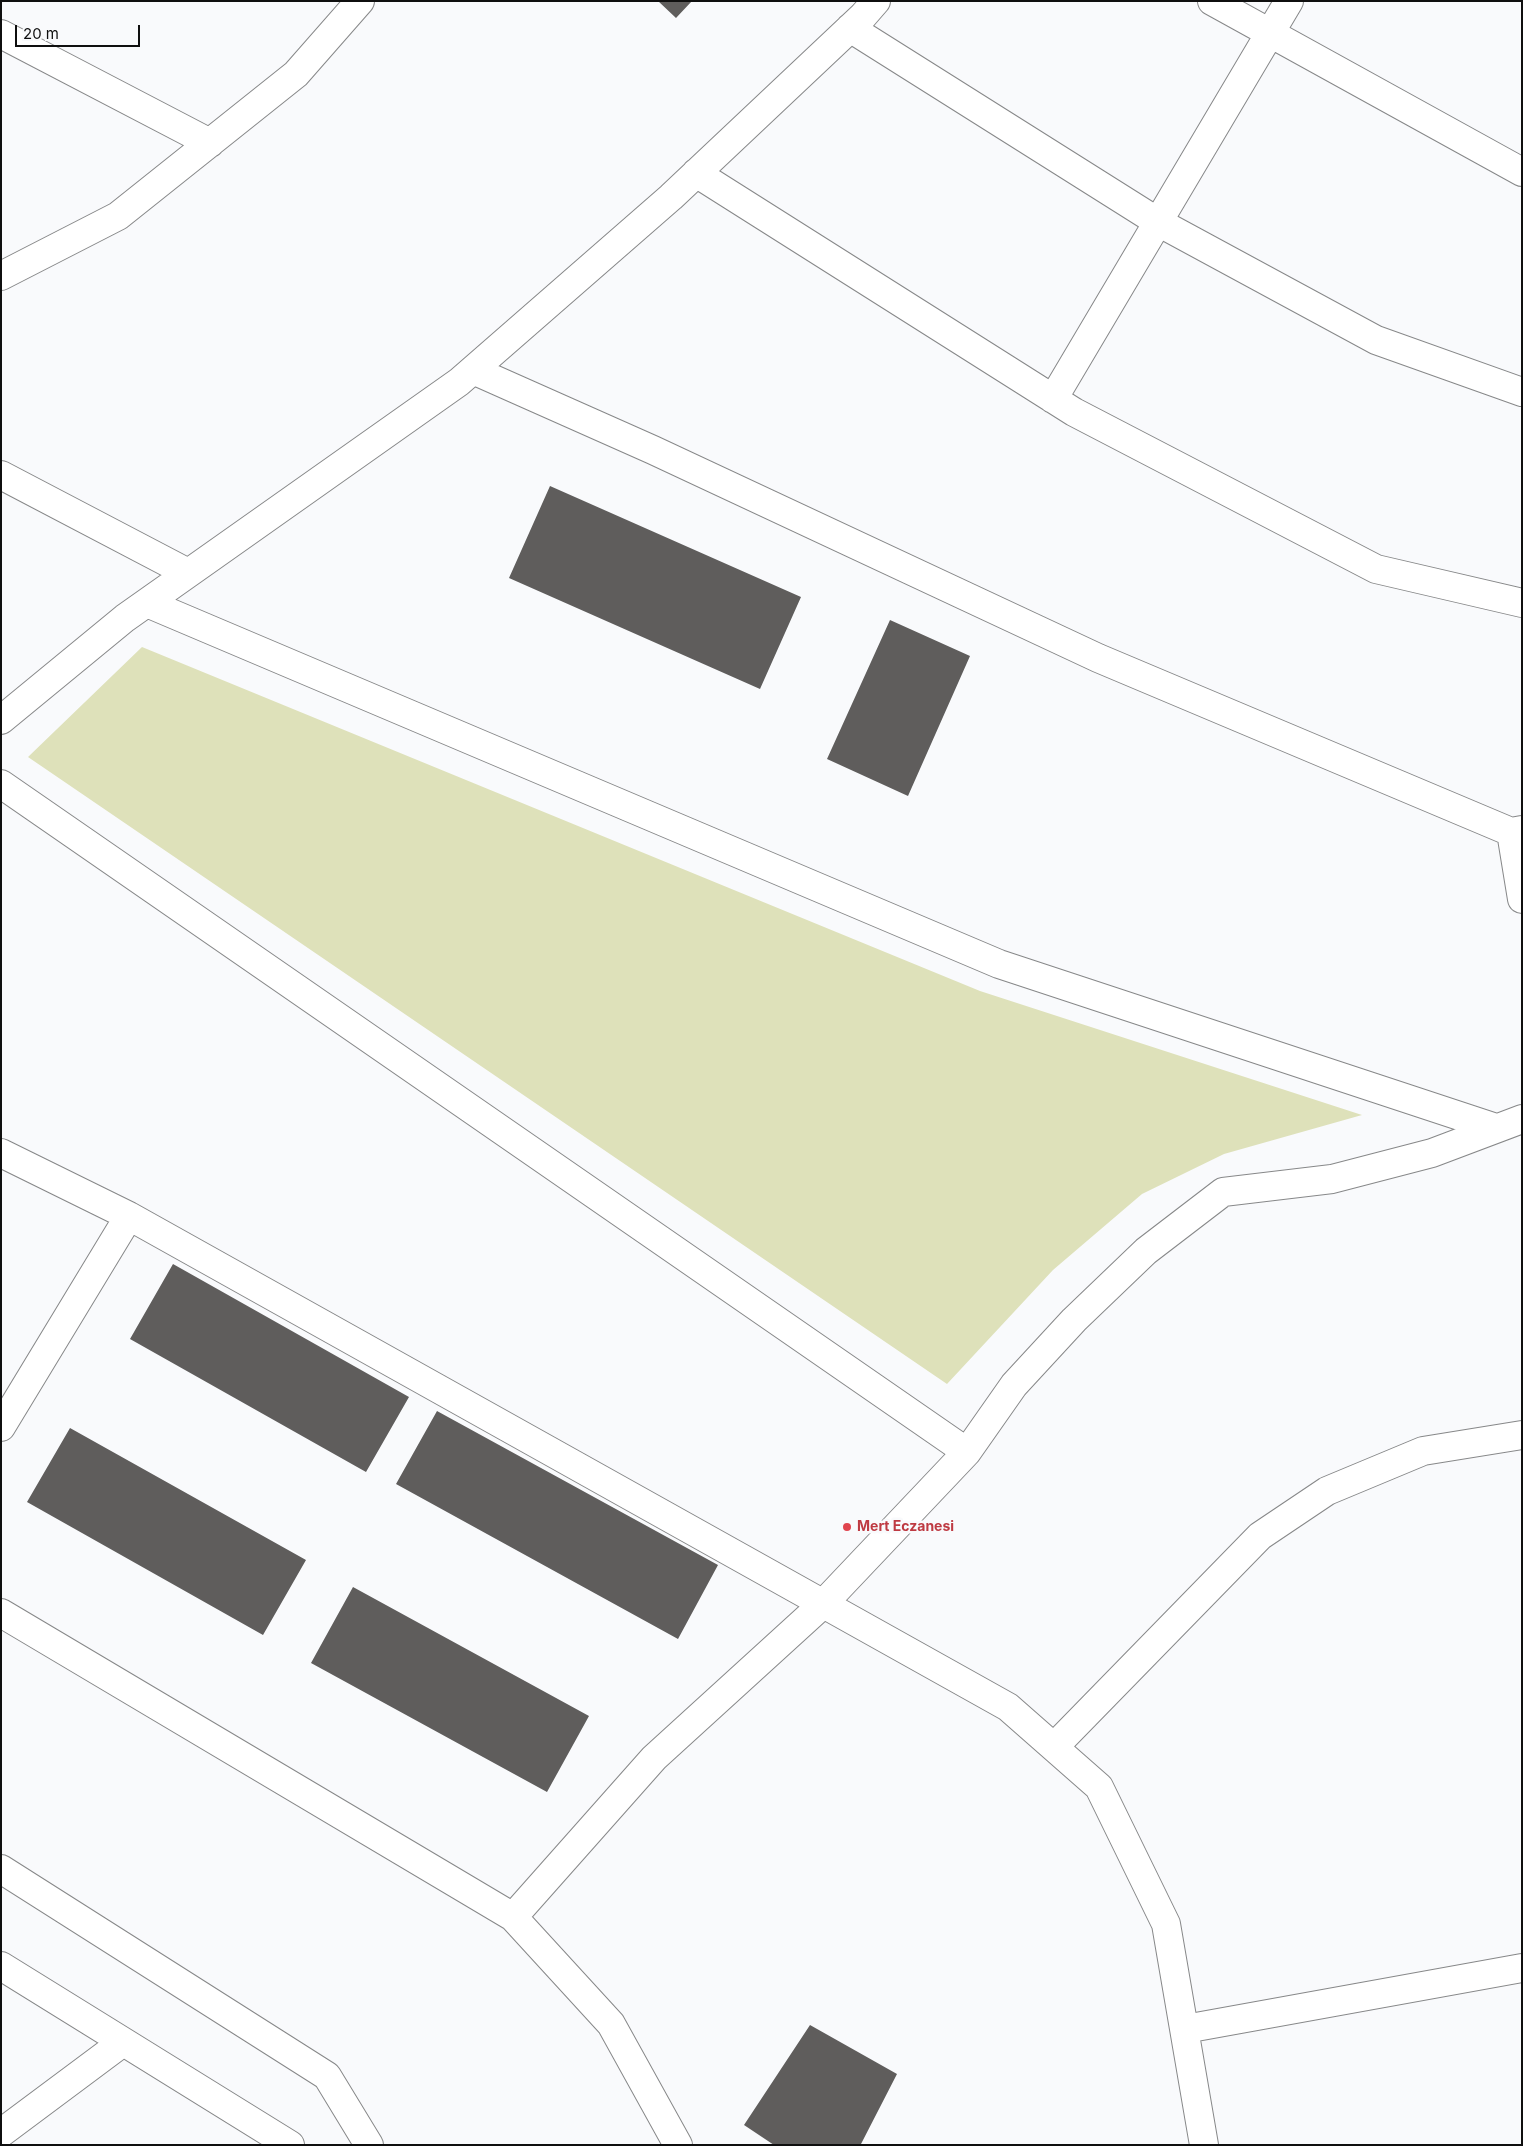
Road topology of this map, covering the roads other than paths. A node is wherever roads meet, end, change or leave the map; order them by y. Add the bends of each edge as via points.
1 (360, 1) edge
2 (876, 1) edge
3 (1212, 1) edge
4 (1289, 1) edge
5 (850, 28) junction
6 (1, 34) edge
7 (1270, 34) junction
8 (210, 143) junction
9 (1522, 172) edge
10 (696, 173) junction
11 (1158, 222) junction
12 (1, 276) edge
13 (473, 370) junction
14 (1522, 392) edge
15 (1053, 399) junction
16 (1, 475) edge
17 (188, 573) junction
18 (147, 602) junction
19 (1522, 603) edge
20 (1, 720) edge
21 (1, 784) edge
22 (1516, 831) edge
23 (1522, 899) edge
24 (1522, 1119) edge
25 (1496, 1128) junction
26 (1, 1153) edge
27 (129, 1216) junction
28 (1, 1427) edge
29 (1522, 1435) edge
30 (967, 1452) junction
31 (823, 1604) junction
32 (1, 1613) edge
33 (1054, 1747) junction
34 (1, 1869) edge
35 (513, 1917) junction
36 (1, 1966) edge
37 (1522, 1968) edge
38 (1185, 2029) junction
39 (123, 2042) junction
40 (1, 2132) edge
41 (290, 2145) edge
42 (369, 2145) edge
43 (678, 2145) edge
44 (1204, 2145) edge

1 - 8 street via 296,74
2 - 5 street
3 - 7 street
4 - 7 street
5 - 10 street
5 - 11 street
6 - 8 street
7 - 9 street
7 - 11 street
8 - 12 street via 118,216
10 - 13 street
10 - 15 street
11 - 14 street via 1376,340
11 - 15 street
13 - 17 street
13 - 22 street via 1098,658
15 - 19 street via 1376,569
16 - 17 street
17 - 18 street
18 - 20 street
18 - 25 street via 999,964
21 - 30 street
22 - 23 street
24 - 25 street
25 - 30 street via 1432,1153 1332,1179 1222,1192 1146,1251 1074,1320 1014,1384
26 - 27 street
27 - 28 street
27 - 31 street
29 - 33 street via 1423,1451 1319,1496 1260,1536
30 - 31 street
31 - 33 street via 1008,1707
31 - 35 street via 654,1758
32 - 35 street
33 - 38 street via 1099,1787 1166,1924
34 - 42 street via 327,2076
35 - 43 street via 611,2024
36 - 39 street
37 - 38 street
38 - 44 street
39 - 40 street
39 - 41 street

